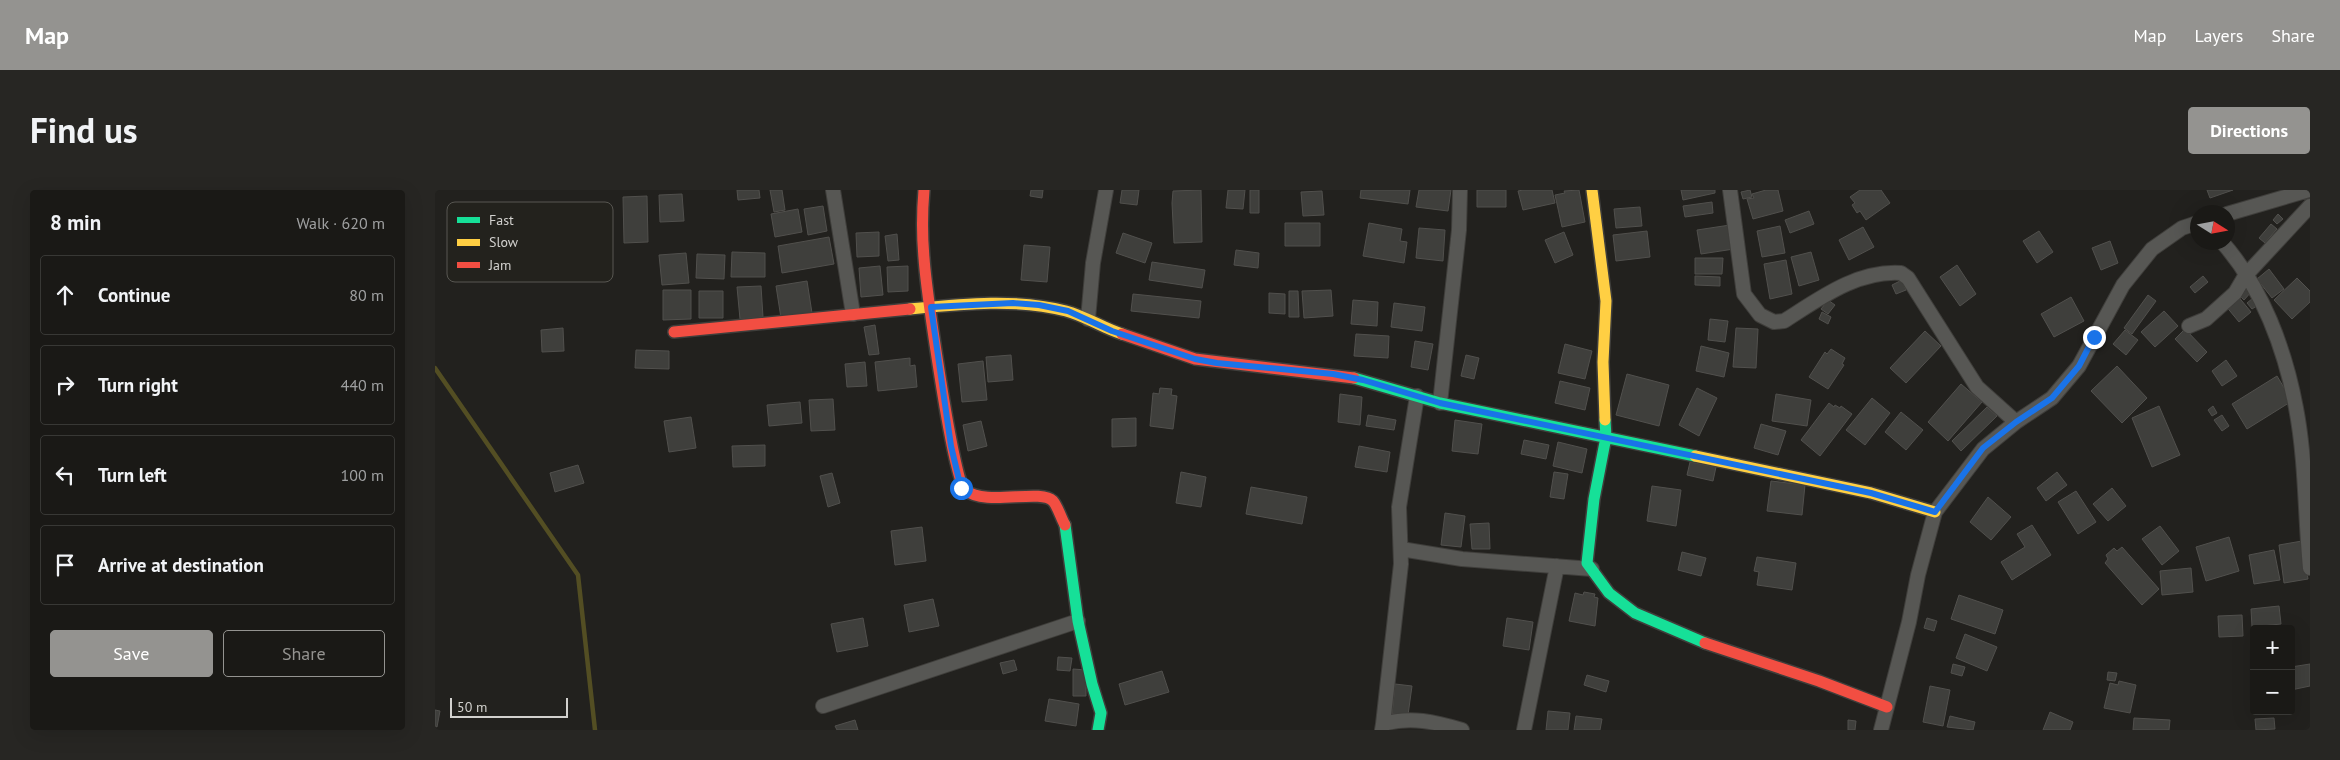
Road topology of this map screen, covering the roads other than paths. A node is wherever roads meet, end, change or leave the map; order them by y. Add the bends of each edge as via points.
1 (833, 190) edge
2 (923, 190) edge
3 (1106, 190) edge
4 (1460, 190) edge
5 (1592, 190) edge
6 (1730, 190) edge
7 (2309, 191) edge
8 (2275, 196) edge
9 (2310, 206) edge
10 (2235, 211) edge
11 (2190, 226) edge
12 (2227, 250) edge
13 (2245, 276) junction
14 (931, 307) junction
15 (853, 314) junction
16 (1088, 319) junction
17 (2189, 326) dead end
18 (674, 332) dead end
19 (1417, 396) junction
20 (1440, 403) junction
21 (2016, 422) junction
22 (1606, 437) junction
23 (1935, 512) junction
24 (1401, 549) junction
25 (1557, 566) junction
26 (2310, 568) edge
27 (1592, 570) junction
28 (1078, 621) junction
29 (823, 706) dead end
30 (1887, 707) junction
31 (1383, 727) edge
32 (1098, 730) edge
33 (1462, 730) edge
34 (1524, 730) edge
35 (1881, 730) edge

1 - 15 street
2 - 14 street via 924,259
3 - 16 street via 1093,263
4 - 20 street via 1459,230
5 - 22 street via 1606,301 1603,362
6 - 21 street via 1743,291 1760,315 1774,322 1784,321 1838,287 1869,276 1901,272 1908,278 1977,387
7 - 8 street
8 - 10 street
9 - 13 street
11 - 21 street via 2151,249 2123,285 2079,366 2052,398
12 - 13 street
13 - 17 street via 2235,293 2207,319
13 - 26 street via 2258,291 2281,352 2296,408
14 - 15 street
14 - 16 street via 1013,303 1068,311
14 - 28 street via 951,446 961,488 970,494 1006,499 1042,496 1053,502 1066,528
15 - 18 street
16 - 19 street via 1112,331 1195,359 1333,374
19 - 20 street
19 - 24 street via 1399,506
20 - 22 street via 1578,434
21 - 23 street via 1983,448
22 - 23 street via 1871,493
22 - 27 street via 1594,499 1587,563
23 - 30 street
24 - 25 street via 1462,559
24 - 31 street
25 - 27 street
25 - 34 street
27 - 30 street via 1609,593 1635,612 1701,642
28 - 29 street
28 - 32 street via 1101,712
30 - 35 street
31 - 33 street via 1396,720 1420,720

